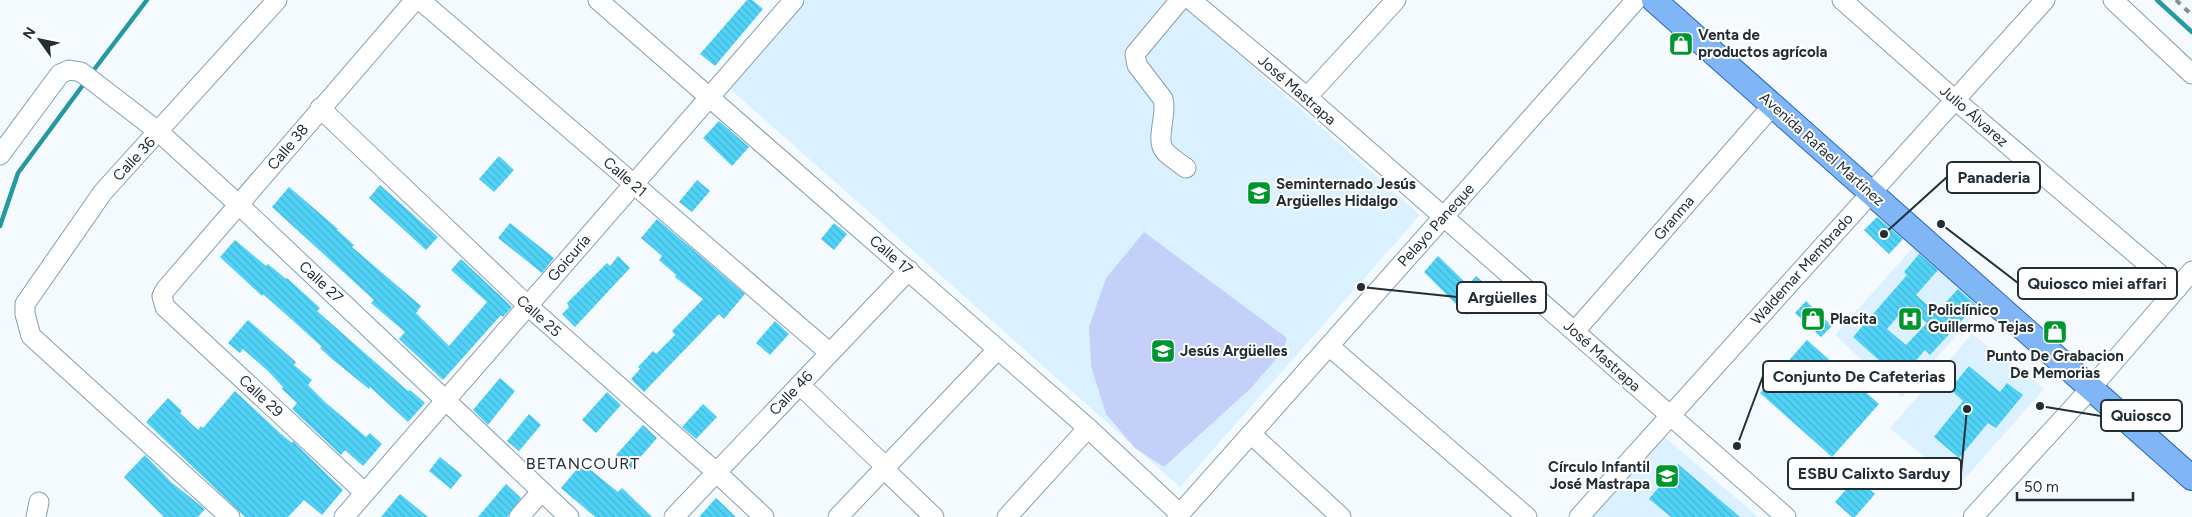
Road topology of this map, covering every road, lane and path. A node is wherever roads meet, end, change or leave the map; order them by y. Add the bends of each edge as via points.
1 (277, 0) edge
2 (416, 0) edge
3 (420, 0) edge
4 (598, 0) edge
5 (1180, 0) edge
6 (1191, 0) edge
7 (1396, 0) edge
8 (1636, 0) edge
9 (1654, 0) edge
10 (1842, 0) edge
11 (2045, 0) edge
12 (2113, 0) edge
13 (786, 3) edge
14 (2192, 74) edge
15 (1306, 97) junction
16 (710, 98) junction
17 (1954, 99) junction
18 (1773, 105) junction
19 (320, 108) junction
20 (159, 132) junction
21 (0, 155) edge
22 (1186, 168) dead end
23 (633, 185) junction
24 (1870, 193) junction
25 (239, 205) junction
26 (1443, 218) junction
27 (909, 270) junction
28 (2192, 271) edge
29 (2177, 289) junction
30 (162, 296) joint
31 (528, 306) junction
32 (1575, 331) junction
33 (1329, 346) junction
34 (998, 349) junction
35 (830, 353) junction
36 (800, 385) junction
37 (2092, 388) junction
38 (446, 400) junction
39 (1670, 416) junction
40 (1088, 428) junction
41 (1251, 434) junction
42 (885, 468) junction
43 (716, 472) junction
44 (2192, 478) edge
45 (541, 492) junction
46 (364, 493) junction
47 (1018, 514) edge
48 (1178, 515) edge
49 (230, 517) edge
50 (344, 517) edge
51 (519, 517) edge
52 (569, 517) edge
53 (674, 517) edge
54 (764, 517) edge
55 (838, 517) edge
56 (934, 517) edge
57 (1341, 517) edge
58 (1527, 517) edge
59 (1579, 517) edge
60 (1786, 517) edge
61 (1973, 517) edge

1 - 20 street, Calle 36
2 - 19 street, Calle 38
3 - 23 street, Calle 21
4 - 16 street, Calle 17
5 - 22 street via 1135,54 1136,65 1165,105 1159,140 1162,147
6 - 15 street, José Mastrapa
7 - 15 street
8 - 26 street, Pelayo Paneque
9 - 18 main road, Avenida Rafael Martínez
10 - 17 street, Julio Álvarez
11 - 17 street, Waldemar Membrado
12 - 14 street
13 - 16 street, Goicuría
15 - 26 street, José Mastrapa
16 - 23 street, Goicuría
16 - 27 street, Calle 17
17 - 24 street, Waldemar Membrado
17 - 29 street, Julio Álvarez
18 - 24 main road, Avenida Rafael Martínez
18 - 32 street, Granma
19 - 25 street, Calle 38
19 - 31 street, Calle 25
20 - 21 street, Calle 27 via 81,72 68,70 60,74
20 - 25 street, Calle 27
20 - 49 street, Calle 36 via 103,192 31,294 25,304 25,314 31,336
23 - 31 street, Goicuría
23 - 35 street, Calle 21
24 - 37 main road, Avenida Rafael Martínez
24 - 39 street, Waldemar Membrado
25 - 30 street, Calle 38
25 - 38 street, Calle 27
26 - 32 street, José Mastrapa
26 - 33 street, Pelayo Paneque
27 - 34 street, Calle 17
27 - 35 street, Calle 46
28 - 29 street
29 - 37 street
30 - 46 street, Calle 29 via 166,307
31 - 38 street, Goicuría
31 - 43 street, Calle 25
32 - 39 street, José Mastrapa
33 - 41 street, Pelayo Paneque
33 - 58 street
34 - 40 street, Calle 17
34 - 42 street
35 - 36 street, Calle 46
36 - 42 street
36 - 43 street, Calle 46
37 - 44 main road, Avenida Rafael Martínez
37 - 61 street
38 - 45 street, Calle 27
38 - 46 street, Goicuría
39 - 59 street, Waldemar Membrado
39 - 60 street, José Mastrapa
40 - 47 street
40 - 48 street, Calle 17
41 - 48 street, Pelayo Paneque
41 - 57 street
42 - 55 street
42 - 56 street
43 - 53 street, Calle 46
43 - 54 street, Calle 25
45 - 51 street
45 - 52 street, Calle 27
46 - 50 street, Goicuría

